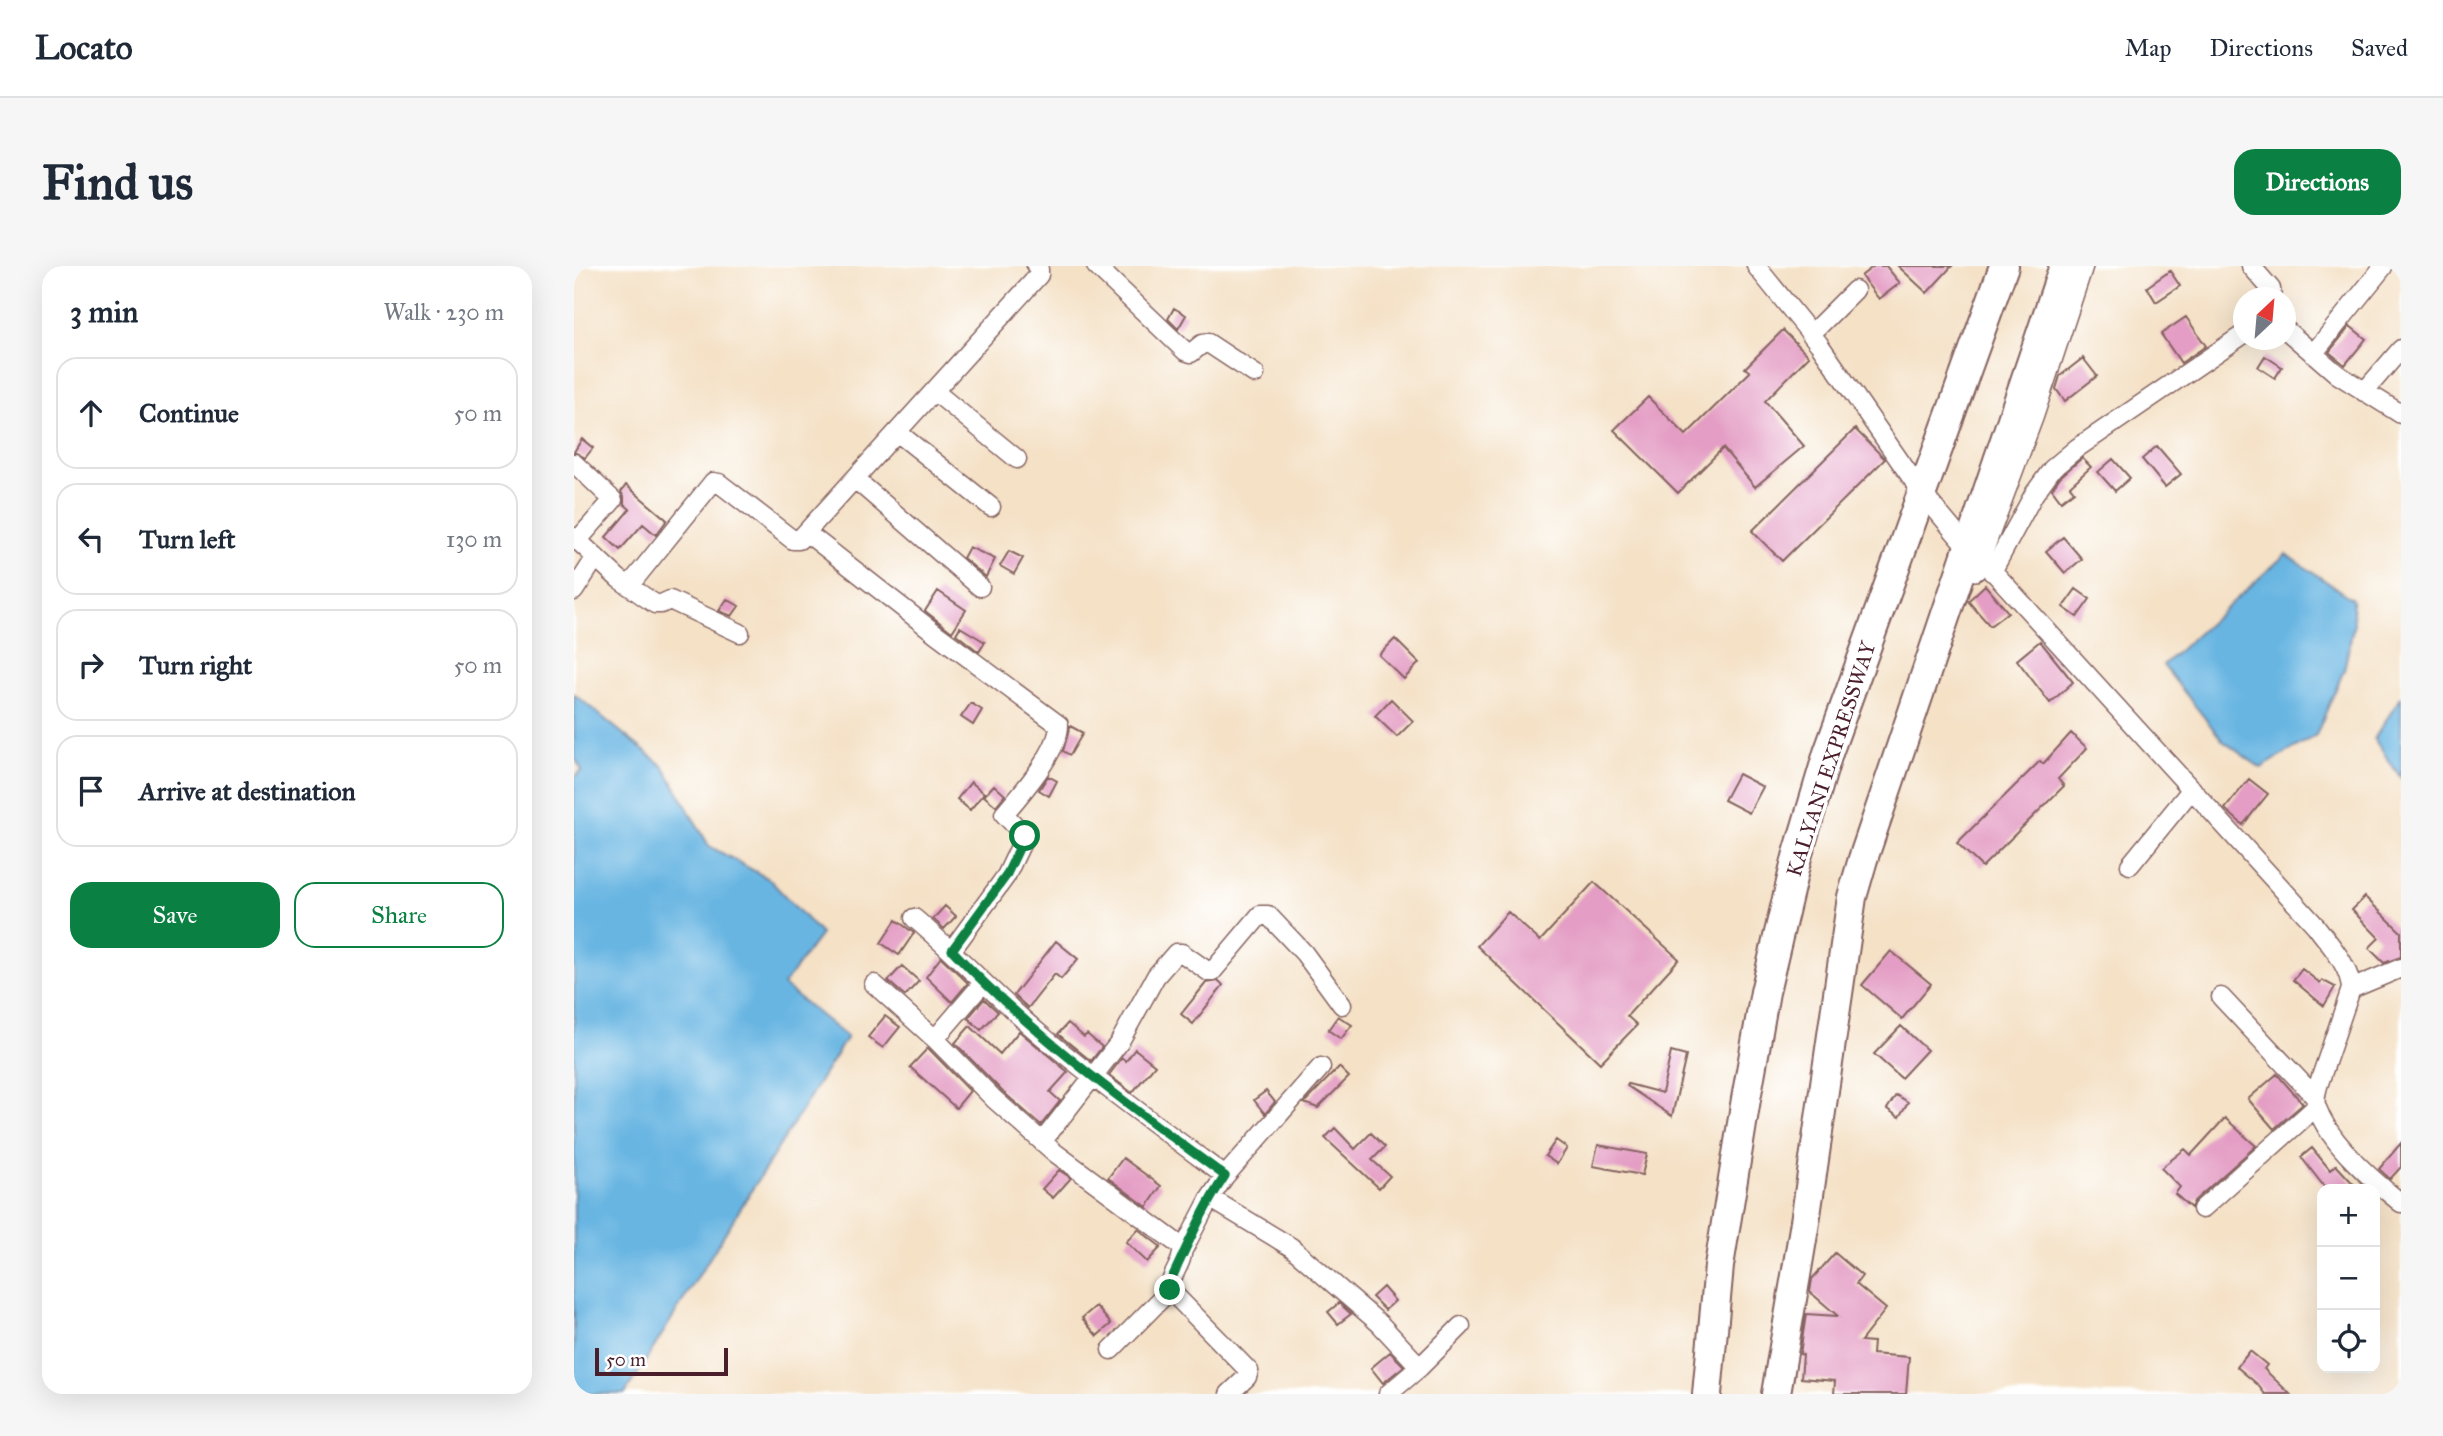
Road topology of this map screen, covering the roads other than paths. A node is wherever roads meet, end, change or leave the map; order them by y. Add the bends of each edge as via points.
1 (1036, 266) edge
2 (1096, 266) edge
3 (1756, 266) edge
4 (2004, 266) edge
5 (2064, 266) edge
6 (2082, 266) edge
7 (2251, 266) edge
8 (2383, 267) edge
9 (2269, 287) edge
10 (1855, 290) dead end
11 (1811, 334) junction
12 (2296, 339) edge
13 (2233, 342) edge
14 (2401, 349) edge
15 (2313, 355) junction
16 (1255, 374) dead end
17 (934, 391) junction
18 (2364, 392) junction
19 (2401, 414) edge
20 (897, 432) junction
21 (1017, 459) dead end
22 (574, 463) edge
23 (855, 480) junction
24 (1922, 493) junction
25 (991, 507) dead end
26 (807, 533) junction
27 (576, 538) edge
28 (596, 557) junction
29 (1980, 559) junction
30 (629, 586) junction
31 (980, 587) dead end
32 (574, 591) edge
33 (740, 633) dead end
34 (2192, 789) junction
35 (2130, 865) dead end
36 (914, 918) dead end
37 (952, 950) junction
38 (2401, 968) edge
39 (984, 983) junction
40 (874, 984) dead end
41 (2351, 989) junction
42 (2221, 997) dead end
43 (1342, 1005) dead end
44 (935, 1039) junction
45 (1321, 1068) dead end
46 (1094, 1075) junction
47 (2316, 1102) junction
48 (1042, 1142) junction
49 (1225, 1176) junction
50 (1210, 1198) junction
51 (2401, 1203) edge
52 (2202, 1209) dead end
53 (1183, 1250) junction
54 (1170, 1290) junction
55 (1461, 1326) dead end
56 (1111, 1350) dead end
57 (1420, 1367) junction
58 (1229, 1394) edge
59 (1388, 1394) edge
60 (1707, 1394) edge
61 (1776, 1394) edge

1 - 17 street via 1039,275
2 - 16 street via 1185,351 1191,353 1208,343
3 - 11 street
4 - 24 highway, KALYANI EXPRESSWAY
5 - 29 highway
6 - 29 street
7 - 9 street
8 - 15 street
10 - 11 street
11 - 24 street
12 - 15 street
13 - 29 street via 2052,469
14 - 18 street
15 - 18 street
17 - 20 street
17 - 21 street
18 - 19 street
20 - 23 street
20 - 25 street
22 - 27 street via 613,500
23 - 26 street
23 - 31 street
24 - 29 street
24 - 60 highway, KALYANI EXPRESSWAY via 1828,753 1793,870 1737,1148 1719,1266
26 - 30 street via 793,540 713,482
26 - 37 street via 1059,724 1040,768 1004,814 1025,836 1006,876
27 - 28 street
28 - 30 street
28 - 32 street
29 - 34 street
29 - 61 highway via 1852,897
30 - 33 street via 655,604 670,600
34 - 35 street
34 - 41 street via 2316,926 2349,976
36 - 37 street
37 - 39 street
38 - 41 street
39 - 44 street
39 - 46 street
40 - 44 street
41 - 47 street
42 - 47 street
43 - 46 street via 1304,953 1264,914 1212,972 1176,953
44 - 48 street
45 - 49 street
46 - 48 street
46 - 49 street
47 - 51 street via 2347,1152
47 - 52 street
48 - 53 street
49 - 50 street
50 - 53 street
50 - 57 street via 1291,1247 1380,1324
53 - 54 street
54 - 56 street
54 - 58 street via 1248,1368 1247,1377
55 - 57 street
57 - 59 street

